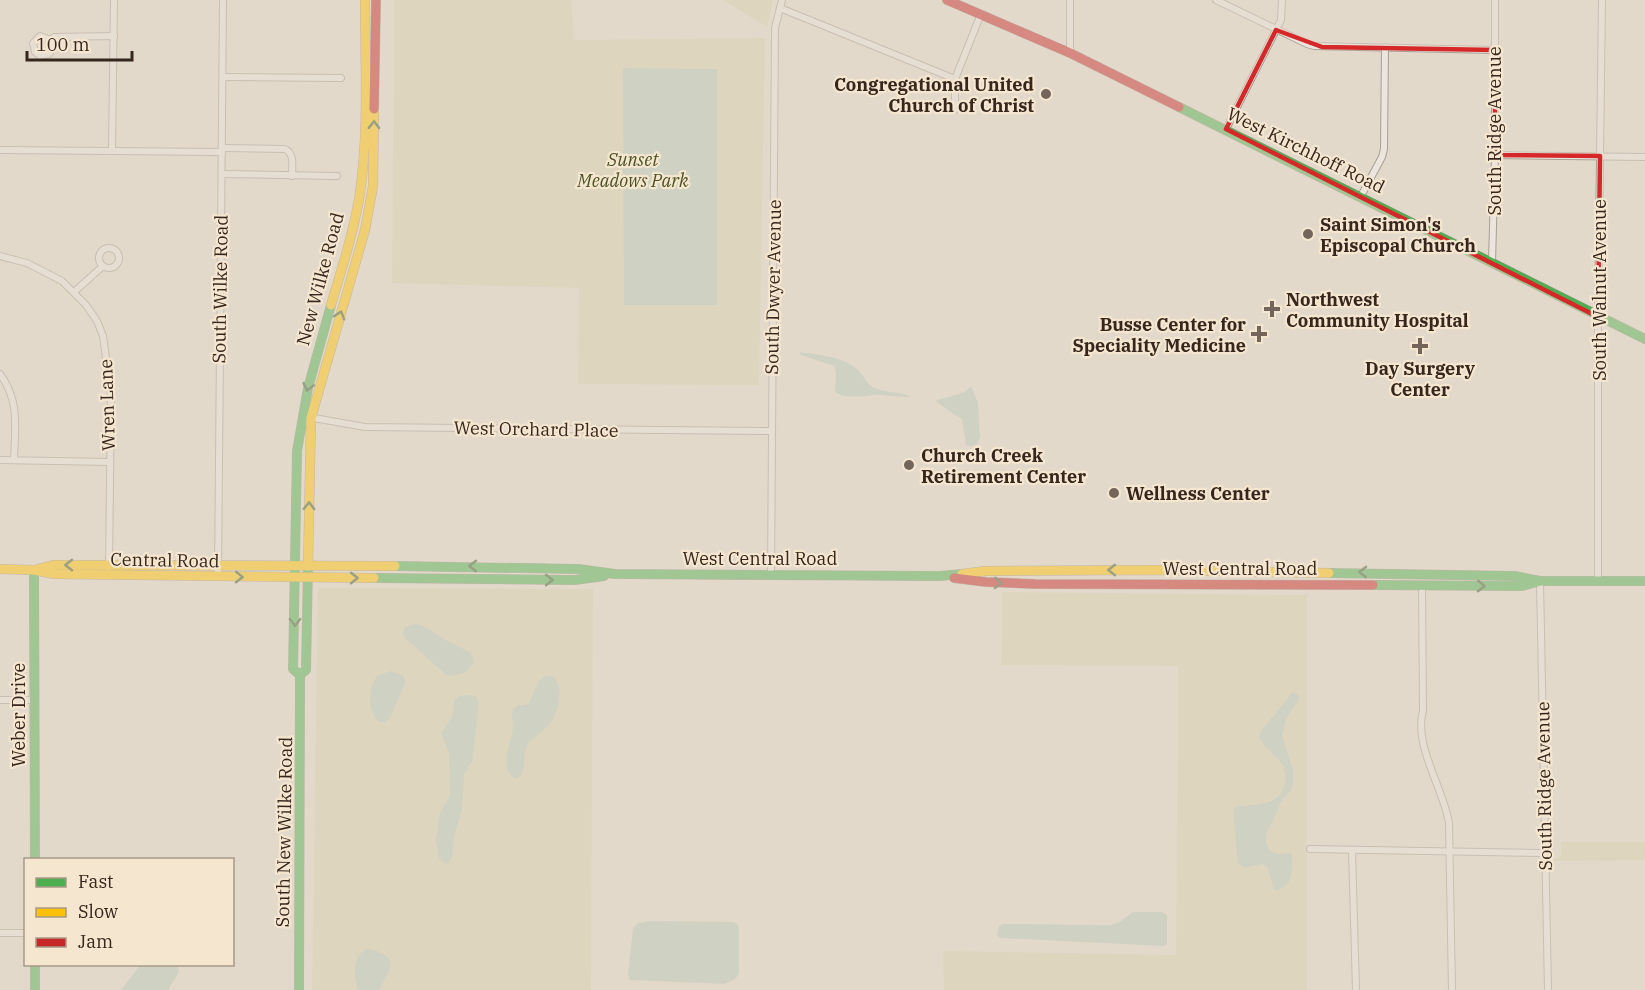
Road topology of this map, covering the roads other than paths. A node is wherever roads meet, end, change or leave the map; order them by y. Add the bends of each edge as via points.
1 (114, 0) edge
2 (223, 0) edge
3 (365, 0) edge
4 (376, 0) edge
5 (782, 0) edge
6 (947, 0) edge
7 (1070, 0) edge
8 (1216, 0) edge
9 (1282, 0) edge
10 (1495, 0) edge
11 (1602, 0) edge
12 (780, 8) junction
13 (982, 14) junction
14 (1275, 30) junction
15 (114, 36) junction
16 (51, 40) dead end
17 (1385, 47) junction
18 (1495, 50) junction
19 (1070, 53) junction
20 (223, 77) junction
21 (341, 78) dead end
22 (955, 79) junction
23 (954, 110) dead end
24 (1226, 129) junction
25 (0, 150) edge
26 (222, 150) junction
27 (112, 151) junction
28 (1495, 155) junction
29 (1600, 156) junction
30 (1645, 157) edge
31 (222, 174) junction
32 (292, 176) junction
33 (337, 176) dead end
34 (1361, 196) junction
35 (0, 256) edge
36 (1492, 262) junction
37 (103, 266) dead end
38 (74, 292) junction
39 (1598, 316) junction
40 (1645, 339) edge
41 (0, 374) edge
42 (307, 416) junction
43 (772, 431) junction
44 (0, 460) edge
45 (14, 460) junction
46 (109, 462) junction
47 (218, 564) junction
48 (295, 565) junction
49 (308, 565) junction
50 (0, 569) edge
51 (34, 570) junction
52 (109, 570) junction
53 (615, 574) junction
54 (771, 574) junction
55 (940, 576) junction
56 (218, 577) junction
57 (295, 578) junction
58 (307, 578) junction
59 (1540, 581) junction
60 (1598, 581) junction
61 (1645, 581) edge
62 (1422, 585) junction
63 (300, 675) junction
64 (0, 700) edge
65 (34, 700) junction
66 (1310, 849) dead end
67 (1353, 850) junction
68 (1450, 851) junction
69 (1546, 853) junction
70 (35, 858) edge
71 (0, 933) edge
72 (24, 933) edge
73 (35, 966) edge
74 (35, 990) edge
75 (298, 990) edge
76 (1356, 990) edge
77 (1452, 990) edge
78 (1548, 990) edge

1 - 15 street
2 - 20 street, South Wilke Road
3 -> 42 main road, New Wilke Road via 360,188 311,372
42 -> 4 main road, New Wilke Road via 364,230 373,186
5 - 12 street, South Dwyer Avenue
6 - 13 main road, West Kirchhoff Road
7 - 19 street
8 - 14 street
9 - 14 street via 1281,20
10 - 18 street, South Ridge Avenue
11 - 29 street, South Walnut Avenue
12 - 22 street
12 - 43 street, South Dwyer Avenue via 775,28
13 - 19 main road, West Kirchhoff Road
13 - 22 street
14 - 17 street via 1314,46
14 - 24 street
15 - 16 street
15 - 27 street
17 - 18 street
17 - 34 street via 1384,149
18 - 28 street, South Ridge Avenue
19 - 24 main road, West Kirchhoff Road
20 - 21 street
20 - 26 street, South Wilke Road
22 - 23 street
24 - 34 main road, West Kirchhoff Road
25 - 27 street
26 - 27 street
26 - 31 street, South Wilke Road
26 - 32 street via 289,150
28 - 29 street
28 - 36 street, South Ridge Avenue
29 - 30 street
29 - 39 street, South Walnut Avenue
31 - 32 street
31 - 47 street, South Wilke Road
32 - 33 street
34 - 36 main road, West Kirchhoff Road
35 - 38 street, Wren Lane via 27,263 62,281
36 - 39 main road, West Kirchhoff Road
37 - 38 street
38 - 46 street, Wren Lane via 97,321 103,336 111,394
39 - 40 main road, West Kirchhoff Road
39 - 60 street, South Walnut Avenue
41 - 45 street via 16,409
42 - 43 street, West Orchard Place via 365,427
42 - 48 main road, New Wilke Road via 297,451
49 -> 42 main road, New Wilke Road
43 - 54 street, South Dwyer Avenue
44 - 45 street
45 - 46 street
46 - 52 street, Wren Lane
47 - 48 main road, Central Road
47 - 52 main road, Central Road
47 - 56 street, South Wilke Road
48 - 49 main road, West Central Road
48 - 57 main road, South New Wilke Road
53 -> 49 main road, West Central Road via 485,566
49 - 58 main road, South New Wilke Road
50 - 51 main road, Central Road
51 - 52 main road, Central Road via 54,565
51 - 65 main road, Weber Drive
52 - 56 main road, Central Road
53 - 54 main road, West Central Road
58 -> 53 main road, West Central Road via 575,580
54 - 55 main road, West Central Road
59 -> 55 main road, West Central Road via 1515,576 1241,570 985,571
55 -> 62 main road, West Central Road via 1035,584
56 -> 57 main road, Central Road
57 - 58 main road, West Central Road
57 -> 63 main road, South New Wilke Road via 293,669
58 - 63 main road, South New Wilke Road via 306,670
59 - 60 main road, West Central Road
62 -> 59 main road, West Central Road via 1521,586
59 - 69 street, South Ridge Avenue
60 - 61 main road, West Central Road
62 - 68 street via 1421,733 1447,808
63 - 75 main road, South New Wilke Road
64 - 65 street
65 - 70 main road, Weber Drive
66 - 67 street
67 - 68 street
67 - 76 street
68 - 69 street
68 - 77 street
69 - 78 street, South Ridge Avenue
71 - 72 street
73 - 74 main road

